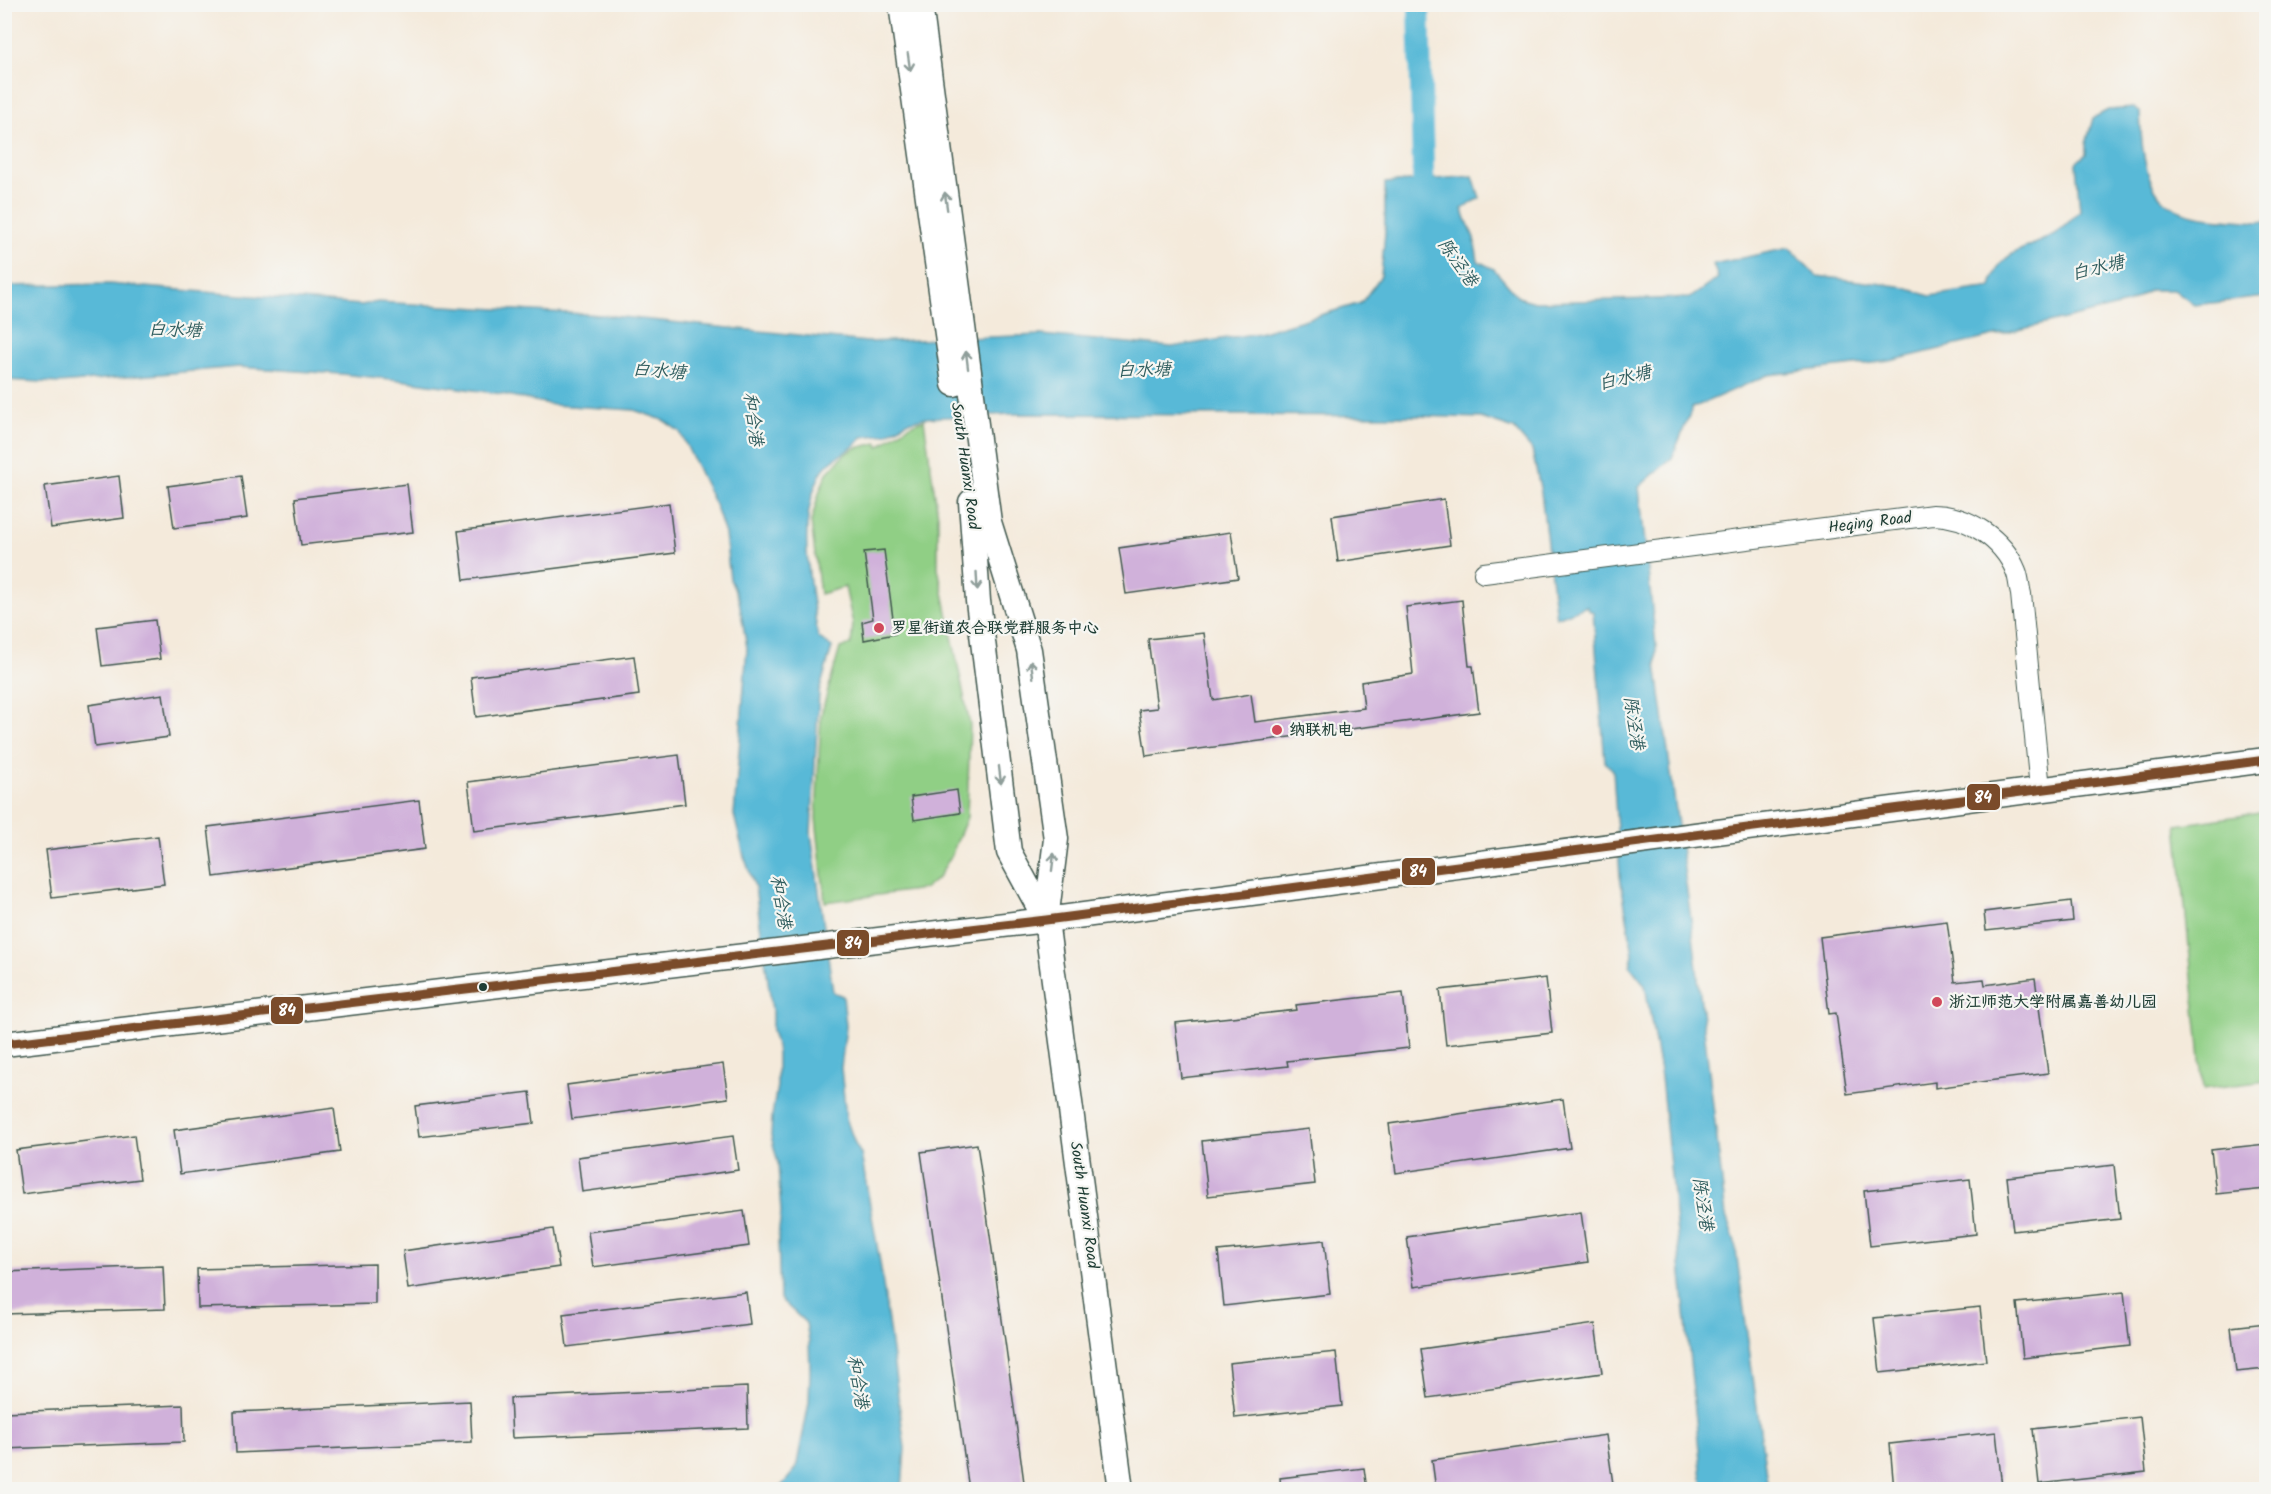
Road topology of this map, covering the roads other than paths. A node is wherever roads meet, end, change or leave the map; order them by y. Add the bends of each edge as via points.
1 (901, 4) edge
2 (920, 4) edge
3 (945, 260) junction
4 (981, 522) junction
5 (1484, 573) dead end
6 (2266, 760) edge
7 (2040, 789) junction
8 (1046, 920) junction
9 (4, 1044) edge
10 (1121, 1490) edge

1 -> 3 street, South Huanxi Road
3 -> 2 street, South Huanxi Road
3 - 4 street, South Huanxi Road
8 -> 4 street, South Huanxi Road via 1056,839 1029,650
4 -> 8 street, South Huanxi Road via 978,601 1009,852
5 - 7 street, Heqing Road via 1933,515 1967,522 2003,549 2016,571
6 - 7 street
7 - 8 street
8 - 9 street
8 - 10 street, South Huanxi Road

